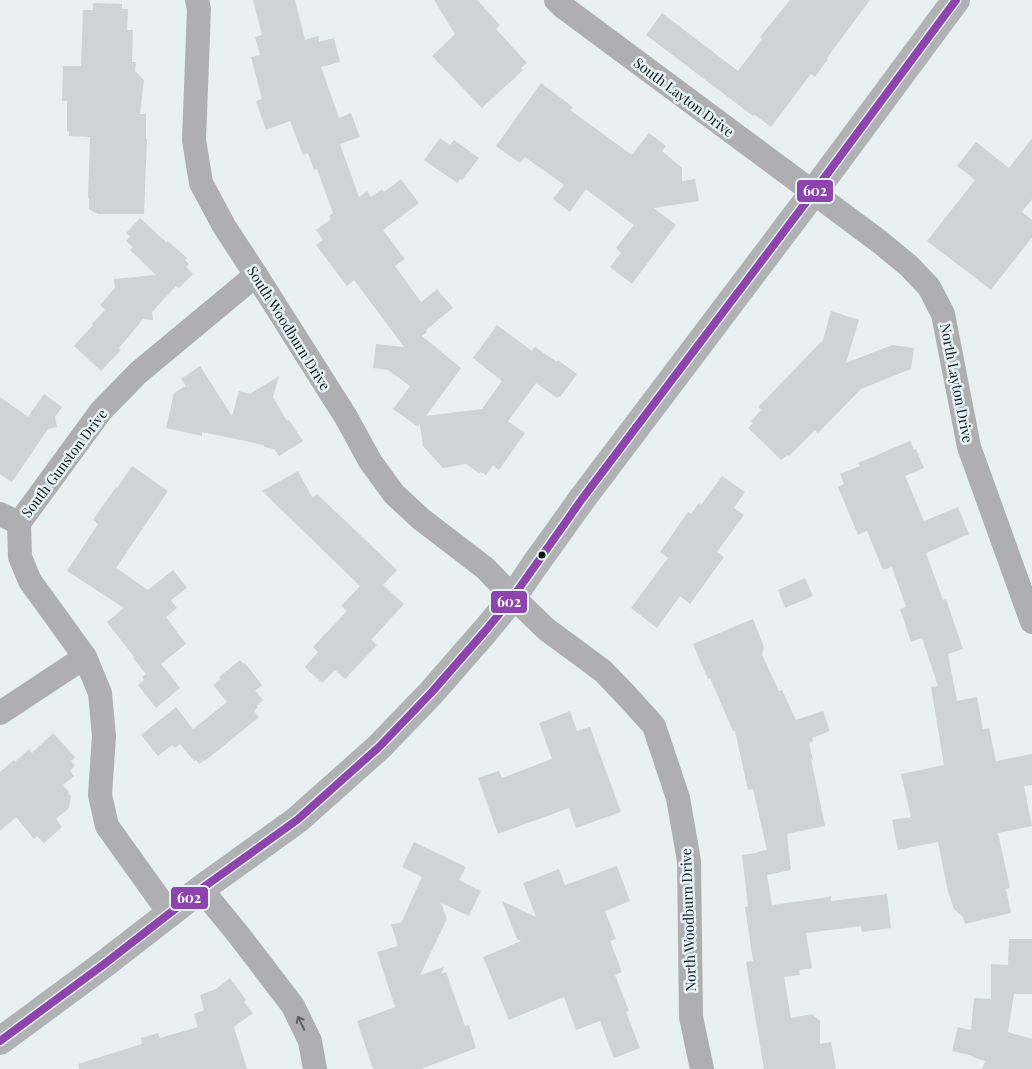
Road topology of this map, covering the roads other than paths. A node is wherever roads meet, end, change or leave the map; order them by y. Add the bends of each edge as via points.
1 (197, 0) edge
2 (556, 0) edge
3 (956, 0) edge
4 (813, 193) junction
5 (256, 274) junction
6 (10, 518) edge
7 (513, 597) junction
8 (1032, 622) edge
9 (85, 657) junction
10 (0, 713) edge
11 (201, 889) junction
12 (170, 914) junction
13 (0, 1041) edge
14 (315, 1069) edge
15 (702, 1069) edge

1 - 5 street, South Woodburn Drive via 194,140 200,183
2 - 4 street, South Layton Drive
3 - 4 main road
4 - 7 main road via 582,499
4 - 8 street, North Layton Drive via 910,266 929,287 943,314 969,447
5 - 6 street, South Gunston Drive via 138,373 101,411
5 - 7 street, South Woodburn Drive via 370,461 394,494 485,568
6 - 9 street, South Gunston Drive via 30,581
7 - 11 main road via 431,693 379,747 297,820
7 - 15 street, North Woodburn Drive via 546,629 602,671 654,726 678,798 689,861 692,1017
9 - 10 street
9 - 12 street, South Gunston Drive via 100,693 104,736 100,795 107,826
11 - 12 main road
14 -> 11 street via 310,1041 293,1006
12 - 13 main road

